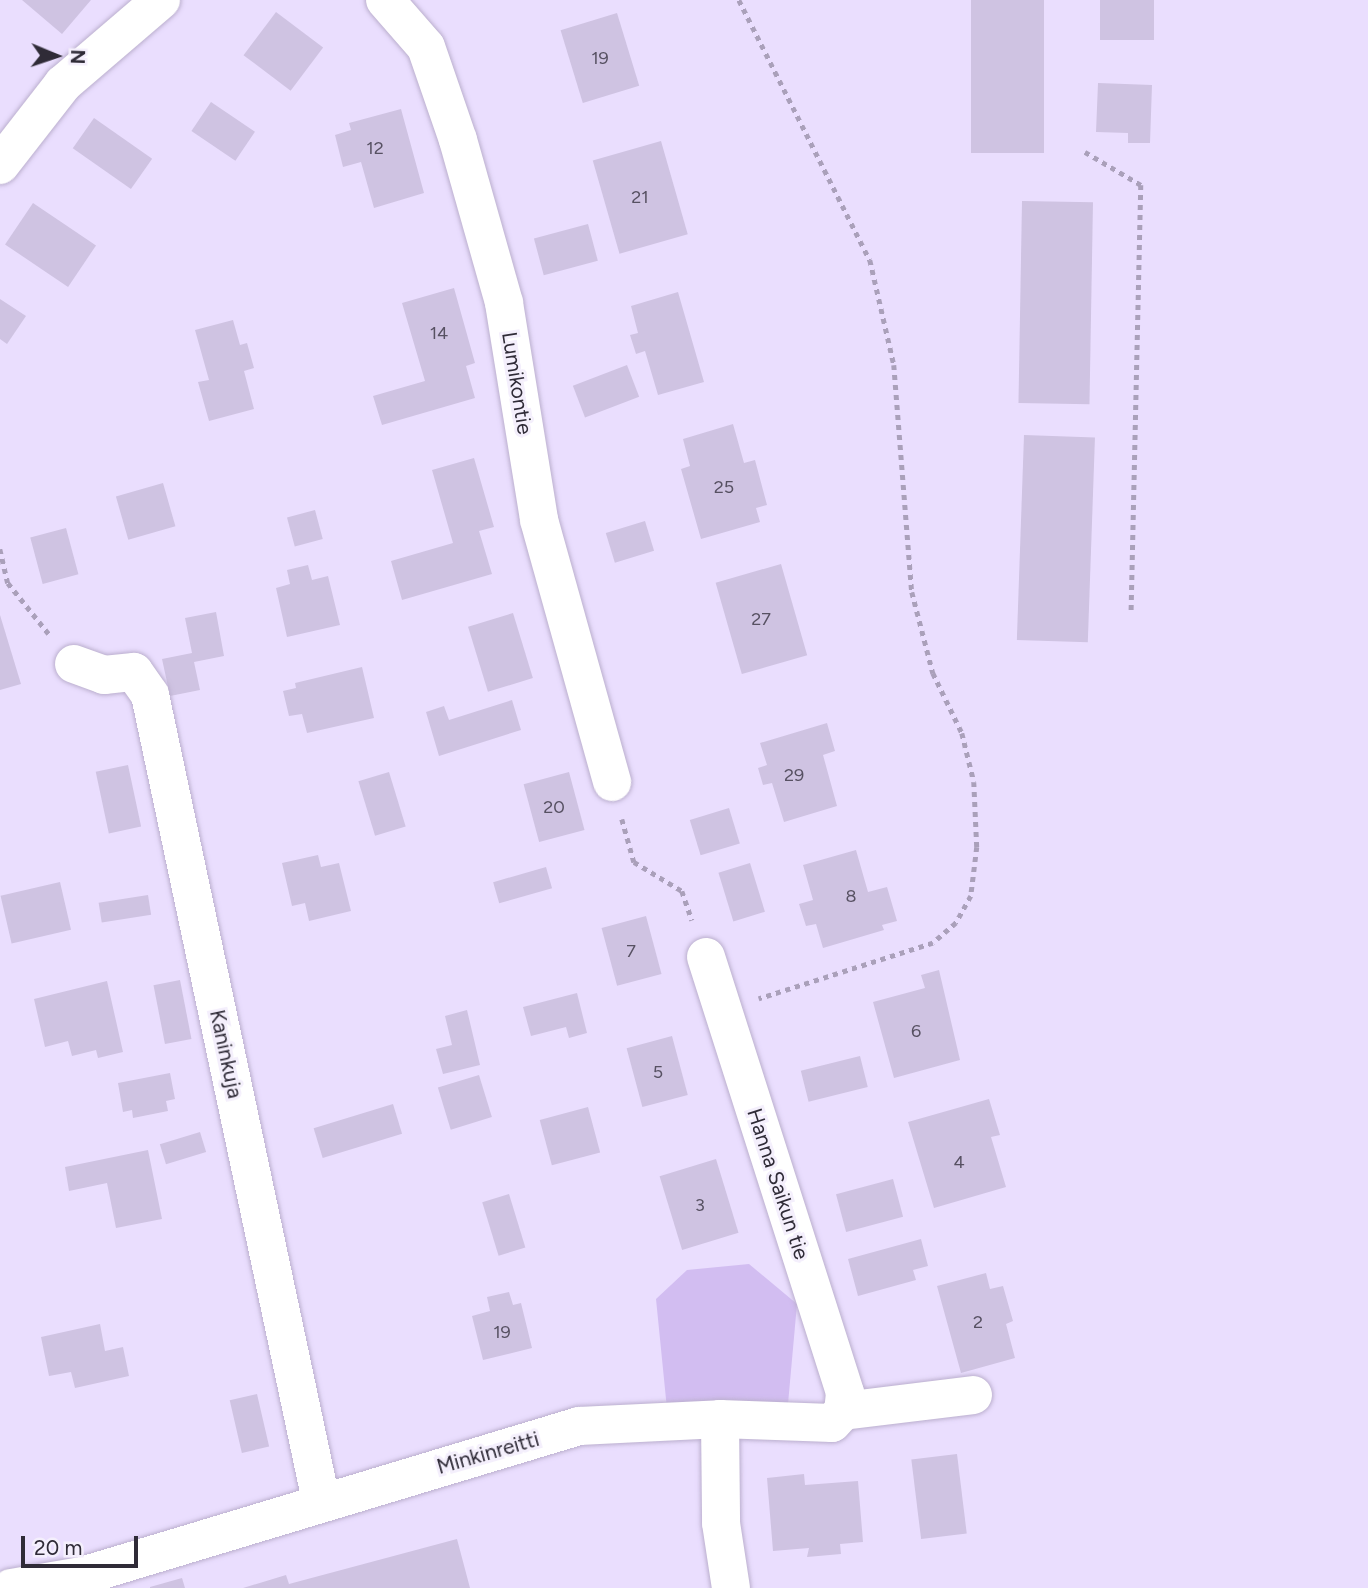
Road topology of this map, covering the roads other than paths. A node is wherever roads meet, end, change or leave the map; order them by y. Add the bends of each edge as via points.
1 (161, 0) edge
2 (385, 0) edge
3 (0, 165) edge
4 (74, 664) road end
5 (612, 782) road end
6 (706, 957) road end
7 (973, 1395) dead end
8 (843, 1411) junction
9 (720, 1419) junction
10 (321, 1501) junction
11 (83, 1582) edge
12 (11, 1588) edge
13 (731, 1588) edge

1 - 3 street via 63,85
2 - 5 street, Lumikontie via 426,47 458,140 505,303 540,520
4 - 10 street, Kaninkuja via 104,675 134,672 150,695
6 - 8 street, Hanna Saikun tie via 845,1393
7 - 8 street, Minkinreitti
8 - 9 street, Minkinreitti via 832,1423
9 - 10 street, Minkinreitti via 579,1426
9 - 13 street via 721,1523
10 - 11 street, Minkinreitti
11 - 12 street, Minkinreitti

